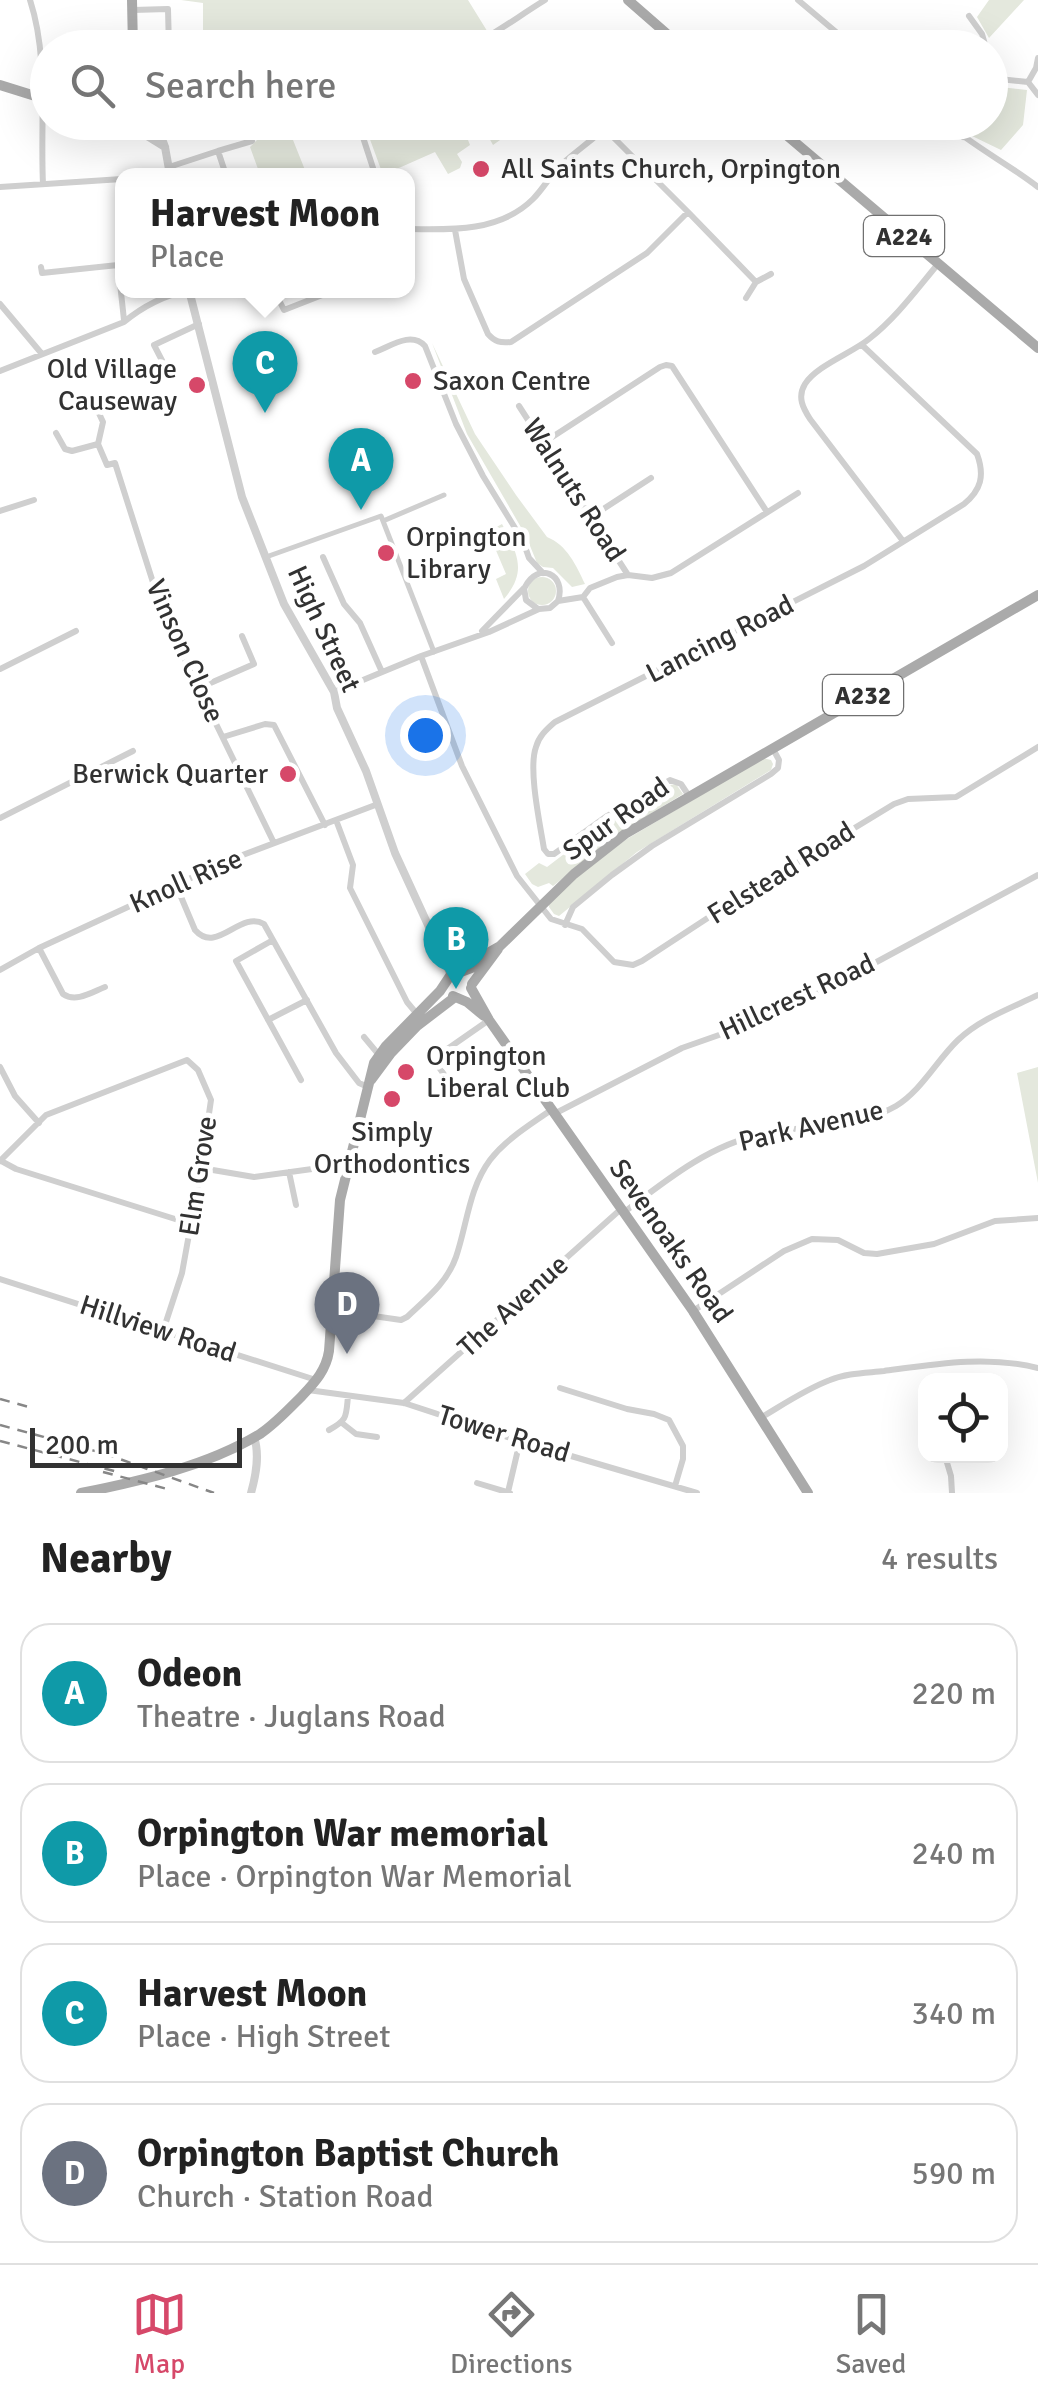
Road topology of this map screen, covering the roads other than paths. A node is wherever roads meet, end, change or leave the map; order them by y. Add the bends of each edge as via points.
1 (30, 0) edge
2 (546, 0) edge
3 (628, 0) edge
4 (798, 0) edge
5 (132, 5) edge
6 (969, 16) dead end
7 (38, 30) edge
8 (133, 30) edge
9 (169, 30) edge
10 (500, 30) edge
11 (661, 30) edge
12 (834, 30) edge
13 (979, 30) edge
14 (1038, 58) edge
15 (1008, 80) edge
16 (1028, 82) junction
17 (0, 85) edge
18 (1038, 94) edge
19 (30, 95) edge
20 (43, 140) edge
21 (154, 140) edge
22 (162, 140) edge
23 (252, 140) dead end
24 (364, 140) edge
25 (591, 140) edge
26 (621, 140) edge
27 (792, 140) edge
28 (967, 140) edge
29 (164, 146) junction
30 (218, 151) junction
31 (168, 168) edge
32 (176, 168) edge
33 (223, 168) edge
34 (374, 168) edge
35 (115, 179) edge
36 (42, 184) junction
37 (0, 188) edge
38 (1038, 188) edge
39 (688, 212) junction
40 (415, 228) edge
41 (455, 230) junction
42 (938, 264) junction
43 (115, 266) edge
44 (41, 267) dead end
45 (771, 274) dead end
46 (756, 282) junction
47 (122, 298) edge
48 (163, 298) edge
49 (191, 298) edge
50 (278, 298) edge
51 (315, 298) edge
52 (746, 298) dead end
53 (0, 304) edge
54 (124, 322) junction
55 (199, 324) junction
56 (862, 344) junction
57 (1038, 348) edge
58 (375, 352) dead end
59 (42, 354) junction
60 (0, 371) edge
61 (169, 374) dead end
62 (519, 406) dead end
63 (96, 407) dead end
64 (56, 433) dead end
65 (544, 443) junction
66 (98, 444) junction
67 (651, 478) dead end
68 (798, 493) dead end
69 (444, 495) dead end
70 (34, 500) dead end
71 (0, 511) edge
72 (767, 512) junction
73 (591, 517) junction
74 (383, 520) junction
75 (904, 541) junction
76 (266, 557) junction
77 (323, 557) dead end
78 (529, 558) junction
79 (543, 572) junction
80 (628, 575) junction
81 (525, 584) junction
82 (560, 586) junction
83 (1038, 594) edge
84 (583, 596) junction
85 (558, 601) junction
86 (539, 609) junction
87 (76, 631) dead end
88 (477, 635) junction
89 (242, 636) dead end
90 (612, 643) dead end
91 (434, 652) junction
92 (420, 656) junction
93 (0, 669) edge
94 (382, 672) junction
95 (198, 688) junction
96 (334, 692) junction
97 (223, 737) junction
98 (1038, 747) edge
99 (773, 748) junction
100 (133, 751) dead end
101 (689, 796) junction
102 (378, 804) junction
103 (0, 818) edge
104 (336, 820) junction
105 (325, 825) junction
106 (274, 843) junction
107 (1038, 875) edge
108 (176, 884) junction
109 (542, 904) junction
110 (565, 925) junction
111 (273, 940) junction
112 (500, 946) junction
113 (39, 948) junction
114 (0, 955) edge
115 (2, 969) edge
116 (453, 977) junction
117 (471, 986) junction
118 (106, 987) dead end
119 (1038, 995) edge
120 (457, 998) junction
121 (307, 1000) junction
122 (417, 1014) junction
123 (268, 1020) junction
124 (489, 1020) junction
125 (364, 1037) dead end
126 (383, 1058) junction
127 (0, 1067) edge
128 (301, 1080) dead end
129 (369, 1084) junction
130 (452, 1087) dead end
131 (552, 1112) junction
132 (38, 1123) junction
133 (0, 1161) edge
134 (347, 1166) junction
135 (202, 1168) junction
136 (289, 1172) junction
137 (296, 1206) dead end
138 (622, 1211) junction
139 (1038, 1218) edge
140 (191, 1224) junction
141 (0, 1279) edge
142 (332, 1310) junction
143 (693, 1311) junction
144 (163, 1331) junction
145 (1038, 1368) edge
146 (312, 1385) junction
147 (560, 1388) dead end
148 (348, 1396) junction
149 (404, 1403) junction
150 (762, 1417) junction
151 (342, 1423) junction
152 (329, 1430) dead end
153 (254, 1437) junction
154 (377, 1437) dead end
155 (520, 1440) junction
156 (946, 1463) edge
157 (478, 1484) dead end
158 (675, 1486) junction
159 (510, 1492) edge
160 (81, 1493) edge
161 (251, 1493) edge
162 (698, 1493) edge
163 (808, 1493) edge
164 (952, 1493) edge

1 - 7 street
2 - 10 street
3 - 11 main road
4 - 12 street
5 - 8 main road
5 - 9 street via 168,9
6 - 13 street
14 - 16 street
15 - 16 street
16 - 18 street
17 - 19 main road
20 - 36 street
21 - 29 street
22 - 29 street
23 - 30 street
24 - 34 street
25 - 41 street via 518,211
26 - 39 street
27 - 42 main road, A224
28 - 38 street
29 - 31 street
30 - 32 street
30 - 33 street
35 - 36 street
36 - 37 street
39 - 41 street via 646,252 501,343 488,334 464,279
39 - 46 street
40 - 41 street
42 - 56 street
42 - 57 main road, A224
43 - 44 street via 42,273
45 - 46 street
46 - 52 street
47 - 54 street
48 - 54 street
49 - 55 street, High Street
50 - 51 street via 284,310
53 - 59 street
54 - 59 street
55 - 61 street via 154,345
55 - 76 street, High Street via 240,488
56 - 75 street via 812,375 800,400
56 - 75 street, Lancing Road via 968,443 982,467 975,495
58 - 78 street via 410,338 425,346 456,424
59 - 60 street
62 - 65 street, Walnuts Road
63 - 66 street, Vinson Close via 103,422
64 - 66 street via 72,452
65 - 72 street via 660,367 672,366
65 - 73 street, Walnuts Road
66 - 95 street, Vinson Close via 108,465 115,463 164,617
67 - 73 street
68 - 72 street
69 - 74 street
70 - 71 street
72 - 80 street via 671,573
73 - 80 street, Walnuts Road
74 - 76 street
74 - 91 street
75 - 101 street, Lancing Road via 555,722 535,748 548,854 670,780
76 - 96 street, High Street
77 - 94 street
78 - 79 street
78 - 81 street
79 - 81 street
79 - 82 street
80 - 84 street
81 - 86 street via 526,600
81 - 88 street
82 - 84 street
82 - 85 street
83 - 99 main road, Spur Road / A232
84 - 85 street
84 - 90 street
85 - 86 street
86 - 88 street
87 - 93 street
88 - 91 street
89 - 95 street via 254,664
91 - 92 street
92 - 94 street
92 - 109 street, Felstead Road via 469,781 514,871
94 - 96 street
95 - 97 street, Vinson Close
96 - 102 street, High Street
97 - 105 street via 274,725
97 - 106 street, Vinson Close
98 - 110 street, Felstead Road via 956,797 894,804 642,961 614,962 587,932
99 - 101 main road, Spur Road / A232
99 - 110 street, Spur Road via 779,760 771,774 612,874 572,907
100 - 103 street
101 - 109 main road, Spur Road / A232 via 624,834
102 - 104 street, Knoll Rise
102 - 116 street, High Street
104 - 105 street, Knoll Rise
104 - 122 street via 352,865 350,888
105 - 106 street, Knoll Rise
106 - 108 street, Knoll Rise
107 - 131 street, Hillcrest Road via 831,986
108 - 111 street via 200,936 208,939 258,920
108 - 113 street, Knoll Rise
109 - 110 street, Felstead Road via 551,919
109 - 112 main road, Spur Road / A232
111 - 121 street
111 - 123 street via 236,961
112 - 116 main road, Spur Road
112 - 117 main road, Spur Road
113 - 115 street, Knoll Rise
113 - 118 street via 68,998
114 - 115 street
116 - 117 main road via 468,977
116 - 120 main road via 448,992
116 - 122 main road, Spur Road
117 - 120 main road
117 - 124 main road, Sevenoaks Road
119 - 138 street, Park Avenue via 970,1030 895,1107 740,1140
120 - 124 main road, Sevenoaks Road
120 - 126 main road
121 - 123 street
121 - 129 street via 336,1054 358,1083
122 - 126 main road, Spur Road
123 - 128 street
124 - 130 street via 433,1059
124 - 131 main road, Sevenoaks Road
125 - 126 street
126 - 129 main road
127 - 132 street
129 - 134 main road
131 - 138 main road, Sevenoaks Road
131 - 142 street, Hillcrest Road via 488,1162 455,1260 435,1291 400,1320
132 - 133 street, Elm Grove
132 - 135 street, Elm Grove via 187,1060 211,1100
133 - 140 street
134 - 136 street
134 - 142 main road
135 - 136 street via 254,1178
135 - 140 street, Elm Grove
136 - 137 street
138 - 143 main road, Sevenoaks Road
138 - 149 street, The Avenue
139 - 143 street via 995,1222 934,1244 877,1254 812,1239
140 - 144 street, Elm Grove
141 - 144 street, Hillview Road
142 - 146 main road via 328,1357
143 - 150 main road, Sevenoaks Road
144 - 146 street, Hillview Road
145 - 150 street via 988,1361 834,1378
146 - 148 street, Tower Road
146 - 153 main road
147 - 158 street via 666,1418 683,1446
148 - 149 street, Tower Road
148 - 151 street
149 - 155 street, Tower Road
150 - 163 main road, Sevenoaks Road
151 - 152 street
151 - 154 street via 356,1434
153 - 160 main road via 165,1473
153 - 161 street
155 - 158 street, Tower Road
155 - 159 street
156 - 164 street
157 - 159 street
158 - 162 street, Tower Road

